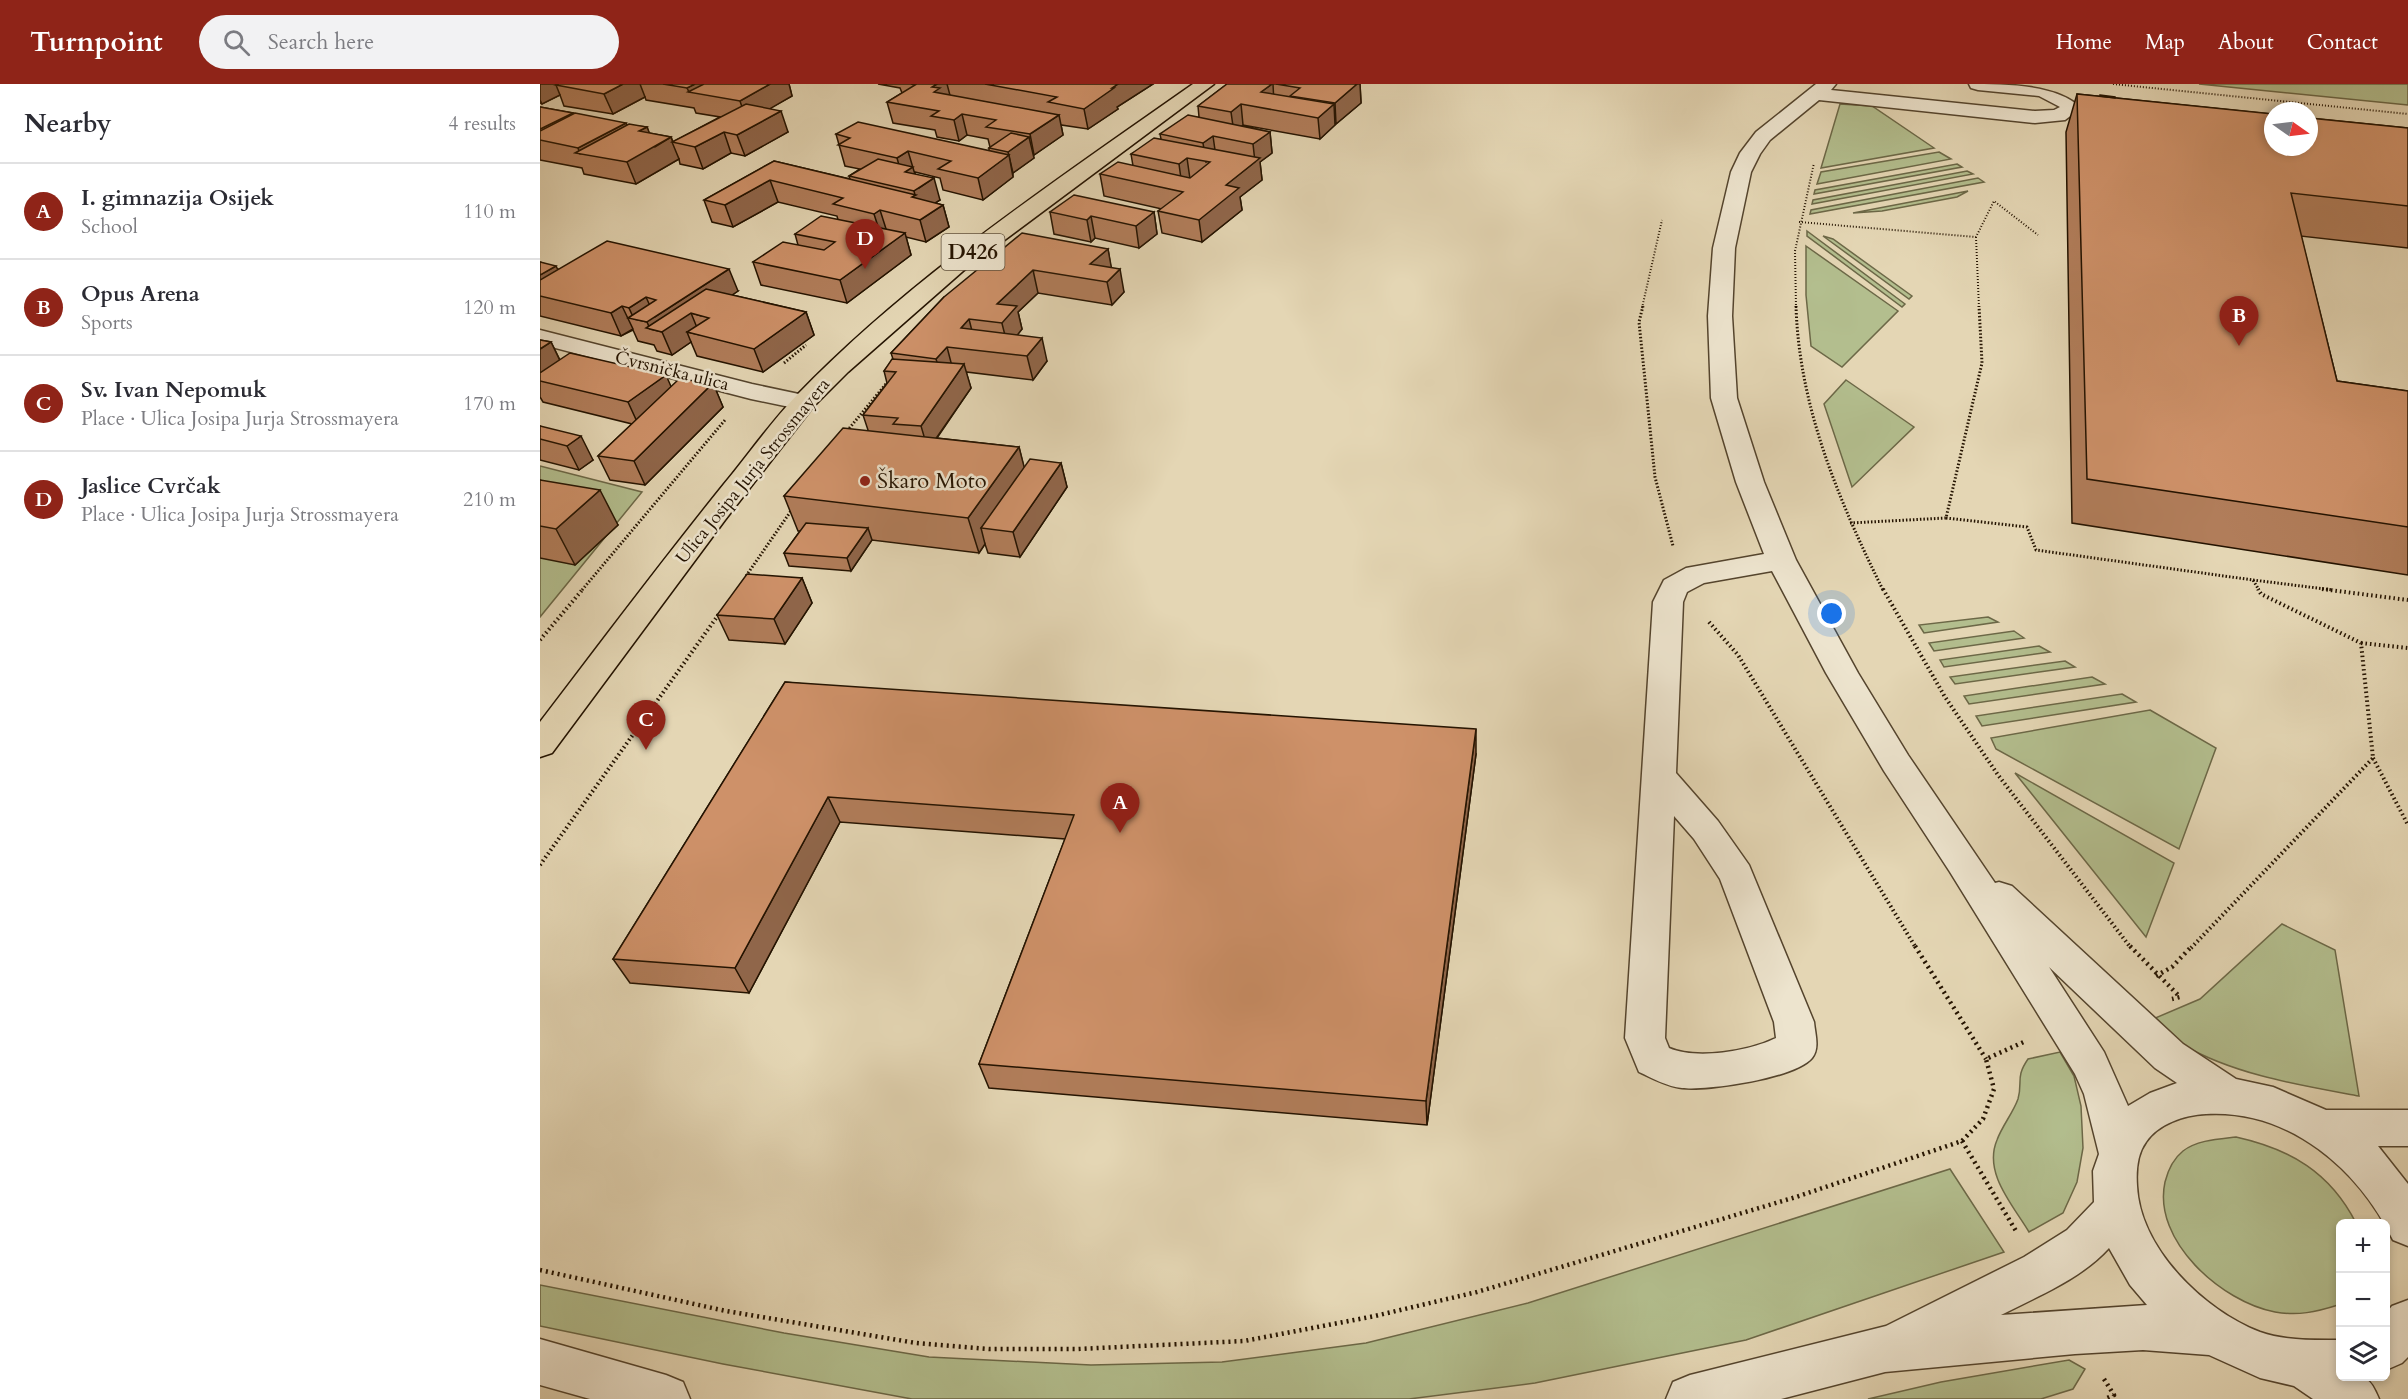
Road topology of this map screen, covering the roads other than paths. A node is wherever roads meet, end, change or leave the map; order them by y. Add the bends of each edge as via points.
1 (1205, 84) edge
2 (1978, 84) edge
3 (1821, 89) edge
4 (2037, 91) junction
5 (2081, 95) edge
6 (2035, 117) junction
7 (2086, 122) edge
8 (540, 337) edge
9 (804, 402) junction
10 (1780, 560) junction
11 (540, 746) edge
12 (1659, 776) junction
13 (1963, 862) junction
14 (2228, 1096) junction
15 (2320, 1128) junction
16 (2408, 1128) edge
17 (2120, 1152) junction
18 (2116, 1210) junction
19 (2408, 1226) edge
20 (2408, 1322) edge
21 (2214, 1334) junction
22 (2390, 1342) edge
23 (1886, 1349) junction
24 (540, 1362) edge
25 (2322, 1364) edge
26 (666, 1399) edge
27 (1690, 1399) edge
28 (2355, 1399) edge

1 - 9 main road, Ulica Josipa Jurja Strossmayera / D426 via 955,266
2 - 4 street
3 - 6 street
3 - 10 street via 1763,136 1750,153 1735,191 1724,248 1720,316 1724,398
4 - 5 street
4 - 6 street via 2055,94 2072,108 2058,116
6 - 7 street
8 - 9 street, Čvrsnička ulica
9 - 11 main road, Ulica Josipa Jurja Strossmayera / D426
10 - 12 street via 1696,575 1674,587 1668,602
10 - 13 street via 1842,674
12 - 12 street via 1645,1038 1653,1060 1680,1071 1766,1062 1797,1047 1794,1022 1736,875 1706,830
13 - 14 street via 2169,1056
13 - 17 street via 2090,1064 2104,1094
14 - 15 street via 2274,1106
14 - 17 street via 2185,1097 2150,1111 2126,1136
15 - 16 street
15 - 19 street via 2362,1160 2395,1199
17 - 18 street via 2114,1169
18 - 21 street via 2135,1254 2168,1298
18 - 23 street via 2083,1245 2040,1272
20 - 22 street
21 - 23 street via 2143,1327
21 - 25 street via 2259,1355
23 - 27 street
24 - 26 street
25 - 28 street

